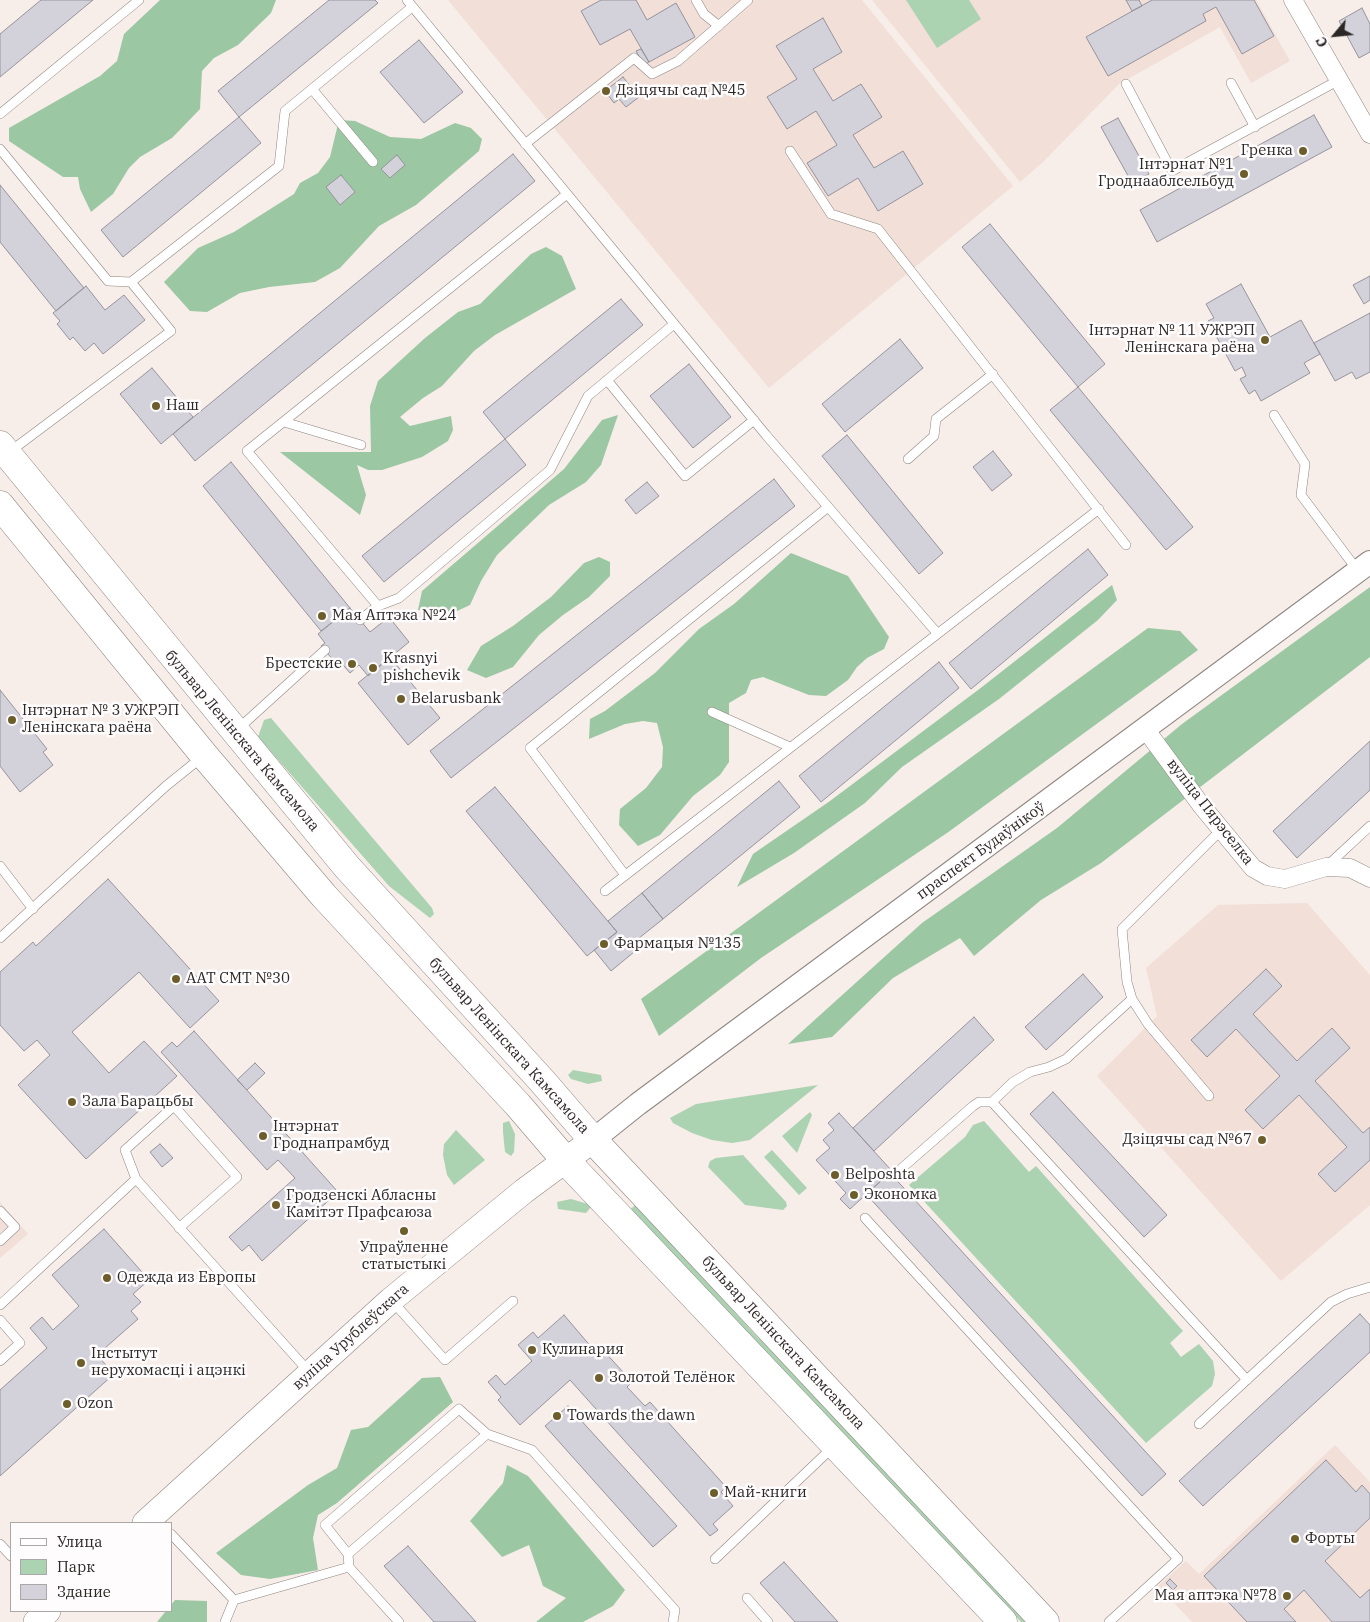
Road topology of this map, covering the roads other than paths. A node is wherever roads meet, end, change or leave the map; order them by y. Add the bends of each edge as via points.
1 (139, 0) edge
2 (696, 0) edge
3 (748, 0) edge
4 (1293, 0) edge
5 (410, 4) edge
6 (719, 26) junction
7 (1339, 80) junction
8 (1231, 83) dead end
9 (1126, 84) dead end
10 (312, 89) junction
11 (0, 114) edge
12 (1255, 127) junction
13 (1370, 134) edge
14 (525, 144) junction
15 (0, 150) edge
16 (790, 151) dead end
17 (373, 162) dead end
18 (567, 194) junction
19 (131, 282) junction
20 (674, 324) junction
21 (994, 374) junction
22 (607, 380) junction
23 (1274, 415) dead end
24 (754, 420) junction
25 (284, 422) junction
26 (361, 445) dead end
27 (4, 449) edge
28 (908, 459) dead end
29 (0, 505) edge
30 (828, 508) junction
31 (1099, 509) junction
32 (1126, 545) dead end
33 (1364, 567) edge
34 (378, 606) junction
35 (360, 620) dead end
36 (937, 633) junction
37 (325, 650) dead end
38 (712, 712) dead end
39 (1146, 730) junction
40 (234, 732) junction
41 (790, 747) junction
42 (204, 755) junction
43 (1370, 826) edge
44 (1221, 830) junction
45 (0, 866) edge
46 (1326, 867) junction
47 (625, 875) junction
48 (1370, 878) edge
49 (605, 891) dead end
50 (33, 909) junction
51 (0, 938) edge
52 (1132, 999) junction
53 (1209, 1096) dead end
54 (992, 1102) junction
55 (593, 1140) junction
56 (566, 1161) junction
57 (902, 1168) dead end
58 (136, 1179) junction
59 (0, 1211) edge
60 (865, 1218) dead end
61 (180, 1228) junction
62 (0, 1241) edge
63 (1370, 1287) edge
64 (391, 1300) junction
65 (513, 1301) dead end
66 (0, 1305) edge
67 (0, 1320) edge
68 (0, 1361) edge
69 (310, 1373) junction
70 (1247, 1380) junction
71 (1199, 1424) dead end
72 (487, 1434) junction
73 (835, 1446) junction
74 (153, 1521) edge
75 (172, 1535) edge
76 (0, 1544) edge
77 (348, 1554) junction
78 (10, 1555) edge
79 (715, 1559) dead end
80 (349, 1567) junction
81 (747, 1598) dead end
82 (234, 1600) junction
83 (47, 1612) edge
84 (36, 1622) edge
85 (225, 1622) edge
86 (399, 1622) edge
87 (673, 1622) edge
88 (768, 1622) edge
89 (1003, 1622) edge
90 (1045, 1622) edge
91 (1109, 1622) edge

1 - 11 lane
2 - 6 lane via 704,14
3 - 6 lane
4 - 7 street
5 - 10 lane
5 - 14 lane
6 - 14 lane via 678,61 652,74 634,58
7 - 12 lane
7 - 13 street
8 - 12 lane
9 - 12 lane via 1172,171
10 - 17 lane
10 - 19 lane via 285,111 279,166
14 - 18 lane
15 - 19 lane via 108,281
16 - 21 lane via 831,214 878,229
18 - 20 lane
18 - 25 lane
19 - 27 lane via 171,331
20 - 22 lane
20 - 24 lane
21 - 28 lane via 936,419 934,436
21 - 31 lane
22 - 24 lane via 685,476
22 - 34 lane via 588,396 550,470 399,598
23 - 33 lane via 1305,464 1301,495
24 - 30 lane
25 - 26 lane
25 - 34 lane via 247,452
27 - 40 main road, бульвар Ленінскага Камсамола
29 - 42 main road
30 - 36 lane
30 - 47 lane via 530,748
31 - 32 lane
31 - 36 lane
33 - 39 street, праспект Будаўнікоў
34 - 35 lane
36 - 41 lane
37 - 40 lane
38 - 41 lane
39 - 44 street, вуліца Пярэселка
39 - 55 street, праспект Будаўнікоў
40 - 55 main road, бульвар Ленінскага Камсамола via 347,867
41 - 47 lane
42 - 50 lane
42 - 56 main road via 324,896
43 - 46 lane
44 - 46 street, вуліца Пярэселка via 1253,868 1267,876 1285,879
44 - 52 lane via 1122,929 1126,982
45 - 50 lane
46 - 48 street, вуліца Пярэселка via 1350,868
47 - 49 lane
50 - 51 lane
52 - 53 lane via 1148,1024
52 - 54 lane via 1066,1059 1030,1072 1013,1082
54 - 57 lane via 979,1102 973,1106
54 - 70 lane
55 - 56 main road, вуліца Урублеўскага
55 - 90 main road, бульвар Ленінскага Камсамола
56 - 64 main road, вуліца Урублеўскага via 524,1191
56 - 73 main road
58 - 61 lane
58 - 61 lane via 126,1150 174,1106 237,1176
58 - 66 lane
59 - 62 lane via 15,1227
60 - 91 lane via 1178,1559
61 - 69 lane
63 - 70 lane via 1331,1302
64 - 65 lane via 445,1360
64 - 69 main road, вуліца Урублеўскага
67 - 68 lane via 20,1343
69 - 74 main road, вуліца Урублеўскага
70 - 71 lane
72 - 77 lane
72 - 77 lane via 459,1409 326,1525
72 - 87 lane via 532,1450 675,1610
73 - 79 lane
73 - 89 main road
75 - 82 lane
76 - 78 lane
77 - 80 lane
80 - 82 lane
80 - 86 lane
81 - 88 lane
82 - 85 lane
83 - 84 main road

